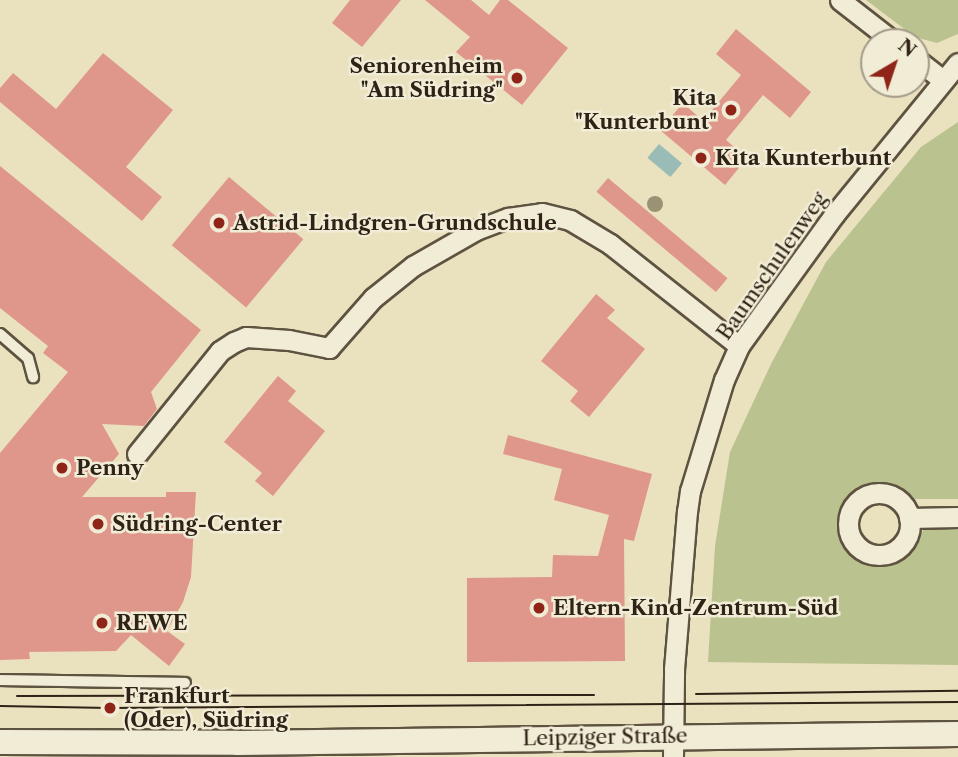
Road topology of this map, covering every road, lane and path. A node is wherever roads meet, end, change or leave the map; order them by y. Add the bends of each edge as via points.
1 (840, 0) edge
2 (876, 28) edge
3 (958, 63) edge
4 (930, 70) edge
5 (943, 80) junction
6 (0, 334) edge
7 (739, 346) junction
8 (33, 377) dead end
9 (137, 454) dead end
10 (958, 517) edge
11 (909, 518) dead end
12 (0, 680) edge
13 (185, 683) dead end
14 (958, 734) edge
15 (0, 742) edge
16 (672, 746) edge

1 - 2 street
3 - 5 street, Baumschulenweg
4 - 5 street
5 - 7 street, Baumschulenweg via 834,215
6 - 8 lane via 28,358
7 - 9 street via 610,244 570,220 542,213 508,218 476,230 413,266 373,298 329,348 246,337 234,342 220,351
7 - 16 street, Baumschulenweg via 723,380 690,491
10 - 11 street
12 - 13 lane
14 - 16 street, Leipziger Straße
15 - 16 street, Leipziger Straße

